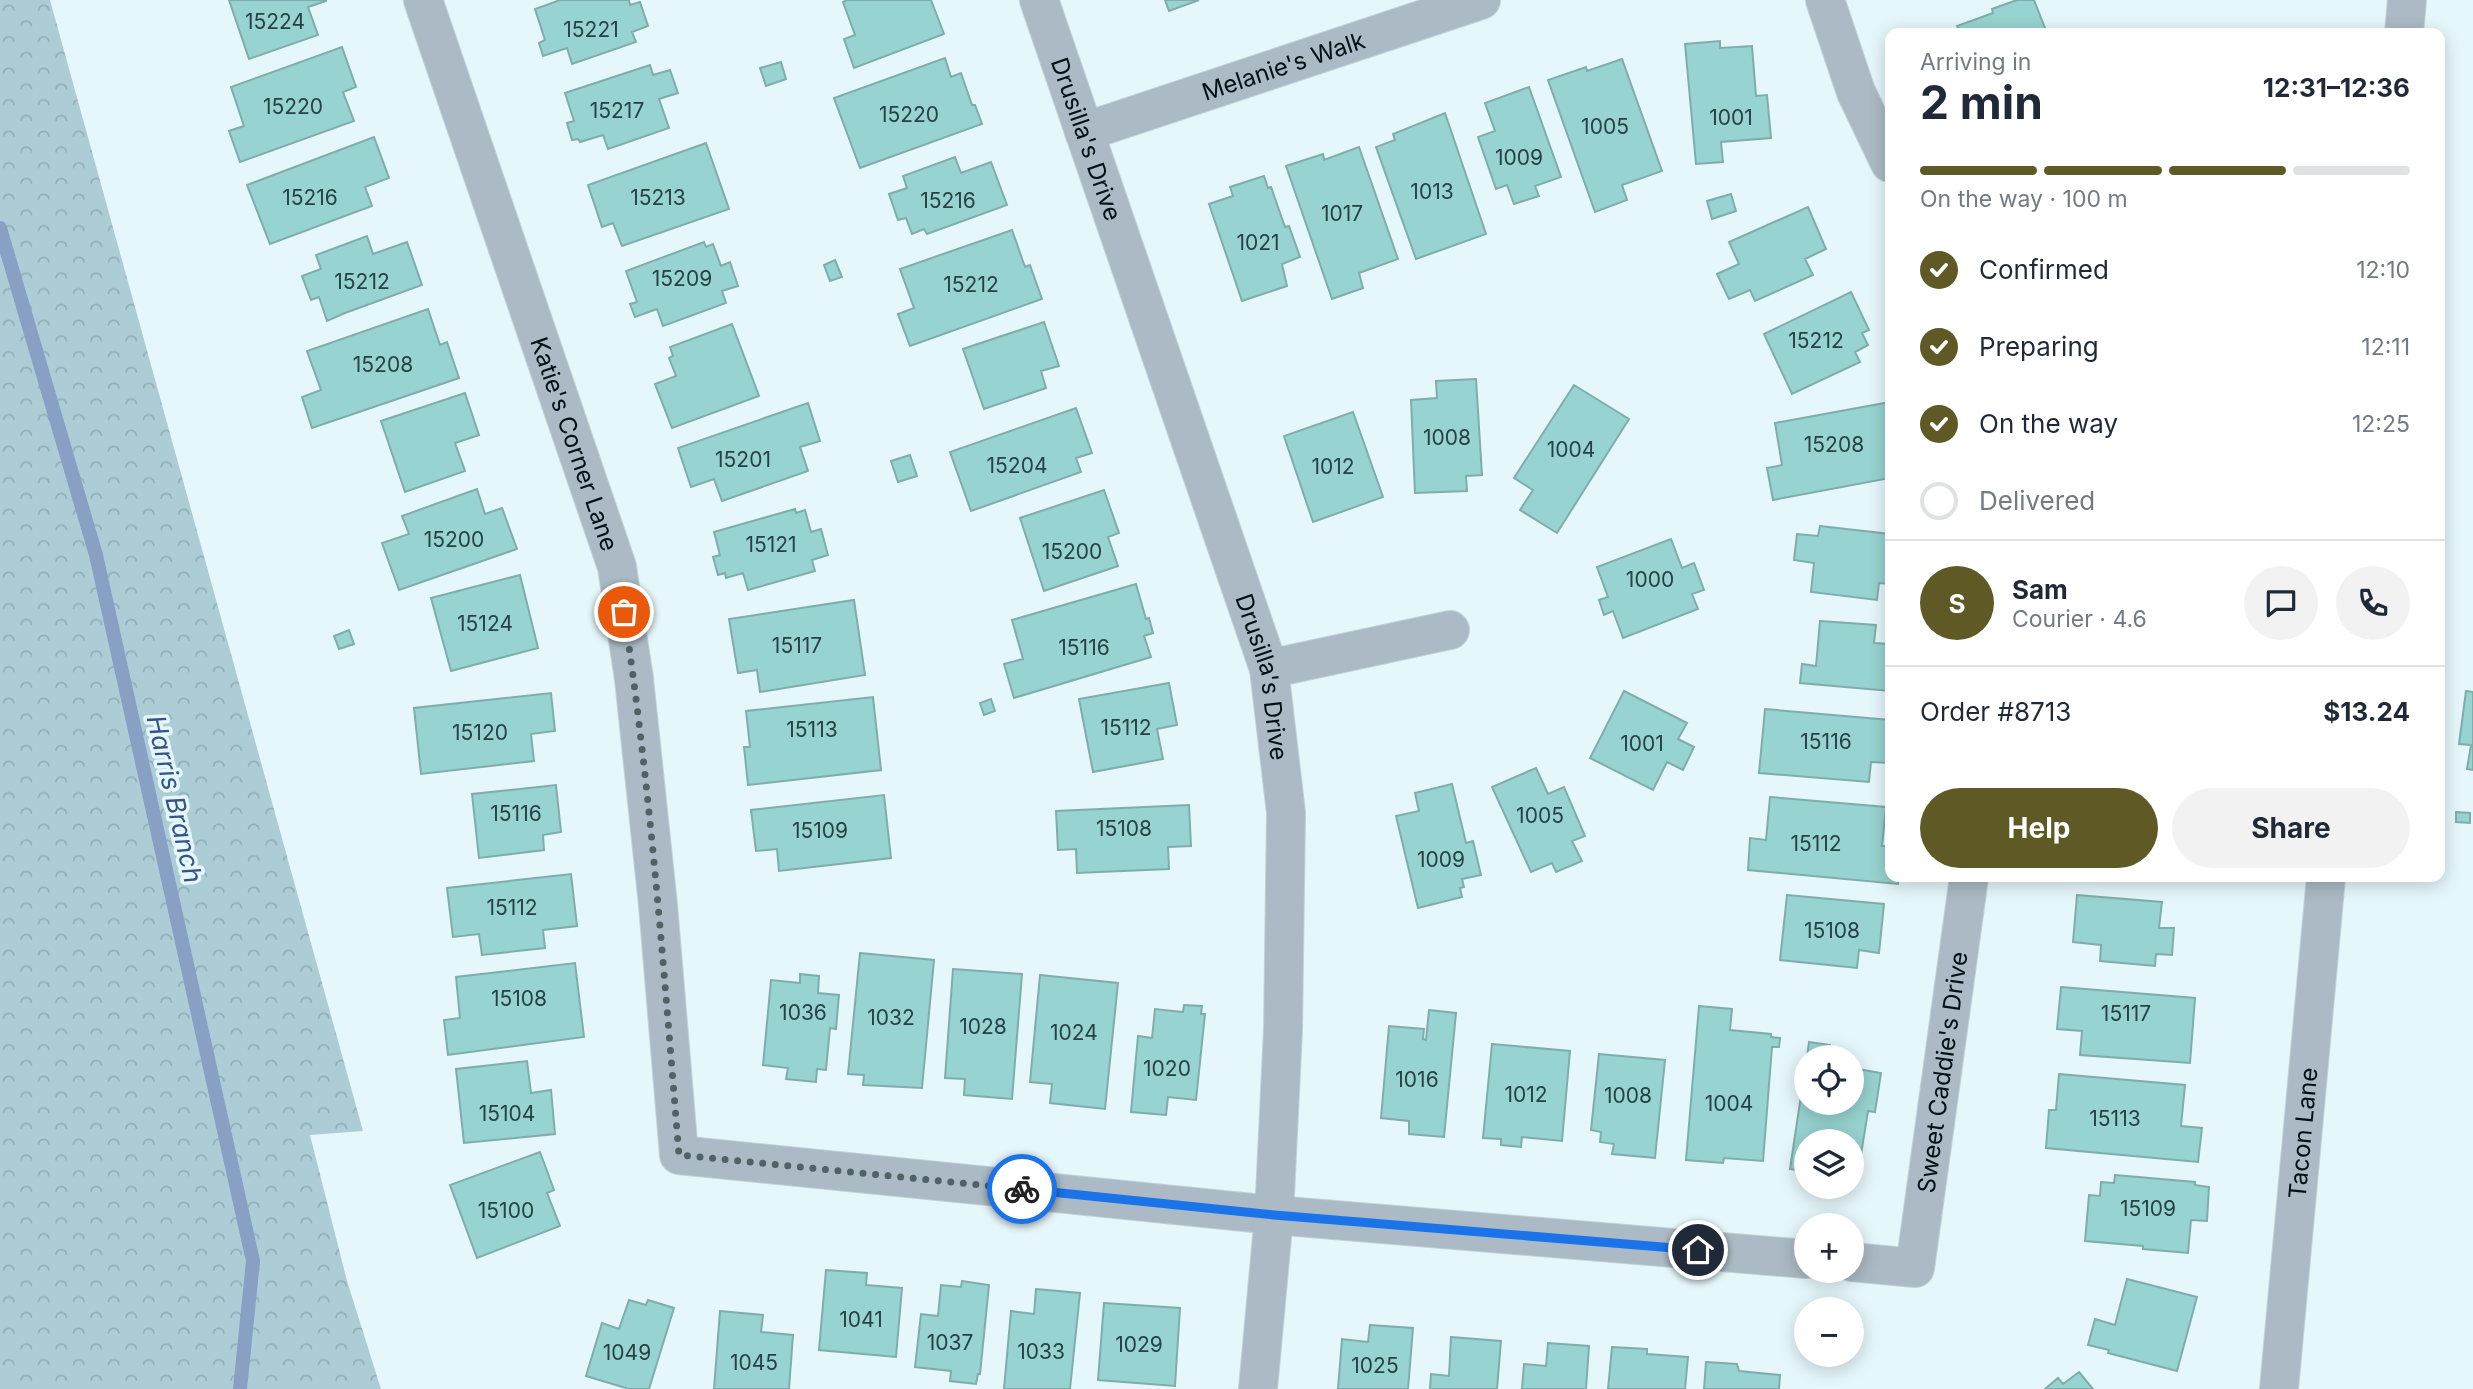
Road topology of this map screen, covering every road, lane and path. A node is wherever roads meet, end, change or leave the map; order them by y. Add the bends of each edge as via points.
1 (423, 0) edge
2 (1039, 0) edge
3 (1481, 0) edge
4 (1825, 0) edge
5 (2407, 0) edge
6 (2404, 28) edge
7 (1084, 132) junction
8 (1885, 153) edge
9 (1450, 630) dead end
10 (1269, 669) junction
11 (1968, 882) edge
12 (2326, 882) edge
13 (1274, 1215) junction
14 (1794, 1258) edge
15 (1864, 1263) edge
16 (1258, 1389) edge
17 (2279, 1389) edge

1 - 13 street, Katie's Corner Lane via 617,567 658,905 679,1155
2 - 7 street, Drusilla's Drive
3 - 7 street, Melanie's Walk
4 - 8 street via 1856,92
5 - 6 street
7 - 10 street, Drusilla's Drive
9 - 10 street
10 - 13 street, Drusilla's Drive via 1286,813
11 - 15 street, Sweet Caddie's Drive via 1916,1268
12 - 17 street, Tacon Lane
13 - 14 street
13 - 16 street, Drusilla's Drive

